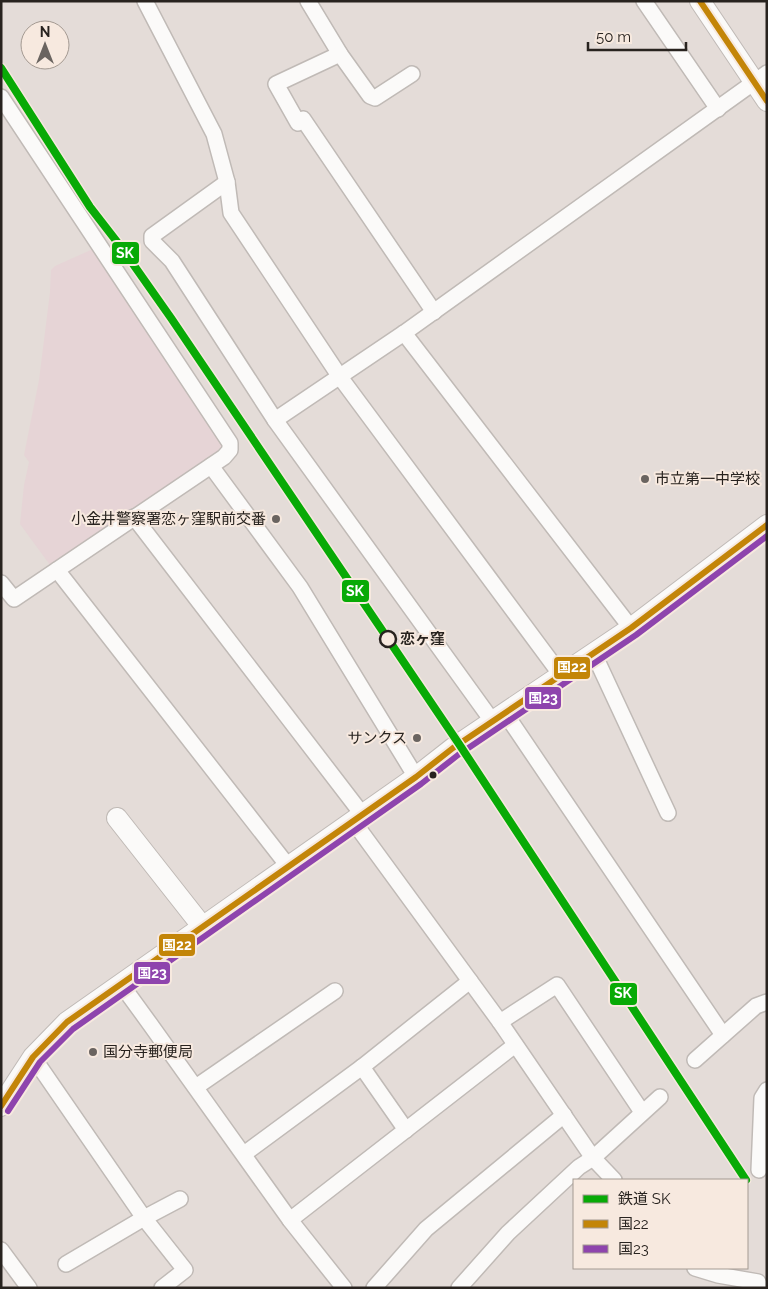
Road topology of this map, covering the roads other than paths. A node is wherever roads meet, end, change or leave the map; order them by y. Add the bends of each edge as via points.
1 (145, 1) edge
2 (308, 1) edge
3 (644, 1) edge
4 (700, 1) edge
5 (340, 54) junction
6 (412, 74) dead end
7 (761, 78) edge
8 (3, 100) edge
9 (767, 101) edge
10 (718, 109) junction
11 (1, 120) edge
12 (226, 182) junction
13 (434, 312) junction
14 (404, 333) junction
15 (340, 378) junction
16 (275, 420) junction
17 (211, 466) junction
18 (134, 517) junction
19 (767, 525) edge
20 (57, 570) junction
21 (1, 583) edge
22 (632, 628) junction
23 (594, 654) junction
24 (561, 675) junction
25 (499, 717) junction
26 (416, 777) junction
27 (668, 813) dead end
28 (117, 818) dead end
29 (358, 818) junction
30 (288, 866) junction
31 (202, 926) junction
32 (470, 981) junction
33 (119, 985) junction
34 (335, 991) dead end
35 (767, 1002) edge
36 (500, 1022) junction
37 (723, 1035) junction
38 (515, 1045) junction
39 (33, 1057) junction
40 (695, 1060) dead end
41 (362, 1067) junction
42 (196, 1087) junction
43 (767, 1090) edge
44 (660, 1097) dead end
45 (1, 1106) edge
46 (642, 1112) junction
47 (564, 1114) junction
48 (406, 1130) junction
49 (244, 1154) junction
50 (593, 1158) junction
51 (759, 1170) dead end
52 (613, 1179) edge
53 (180, 1199) dead end
54 (144, 1218) junction
55 (290, 1220) junction
56 (1, 1250) edge
57 (66, 1264) dead end
58 (698, 1269) edge
59 (29, 1288) edge
60 (162, 1288) edge
61 (344, 1288) edge
62 (374, 1288) edge
63 (459, 1288) edge
64 (761, 1288) edge

1 - 12 street via 214,134
2 - 5 street
3 - 10 street
4 - 7 main road
5 - 6 street via 370,96 375,98
5 - 13 street via 276,84 298,123 303,119
7 - 9 main road
7 - 10 street
8 - 11 street
8 - 17 street via 230,443 230,450
10 - 13 street
12 - 15 street via 231,213
12 - 16 street via 152,236 152,240 172,261
13 - 14 street
14 - 15 street
14 - 22 street
15 - 16 street
15 - 24 street
16 - 25 street
17 - 18 street
17 - 26 street via 300,587
18 - 20 street
18 - 29 street
19 - 22 main road
20 - 21 street via 14,599
20 - 30 street
22 - 23 main road
23 - 24 main road
23 - 27 street
24 - 25 main road
25 - 26 main road
25 - 37 street
26 - 29 main road
28 - 31 main road
29 - 30 main road
29 - 32 street
30 - 31 main road
31 - 33 main road
32 - 36 street
32 - 41 street
33 - 39 main road via 67,1022
33 - 42 street
34 - 42 street
35 - 37 street via 756,1006
36 - 38 street
36 - 46 street via 557,985
37 - 40 street
38 - 47 street
38 - 48 street
39 - 45 main road
39 - 54 street
41 - 48 street
41 - 49 street
42 - 49 street
43 - 51 street via 762,1098
44 - 46 street
46 - 50 street
47 - 50 street
47 - 62 street via 426,1229
48 - 55 street
49 - 55 street
50 - 52 street
50 - 63 street via 579,1167 508,1233
53 - 54 street
54 - 57 street
54 - 60 street via 185,1270
55 - 61 street
56 - 59 street
58 - 64 street via 758,1282

